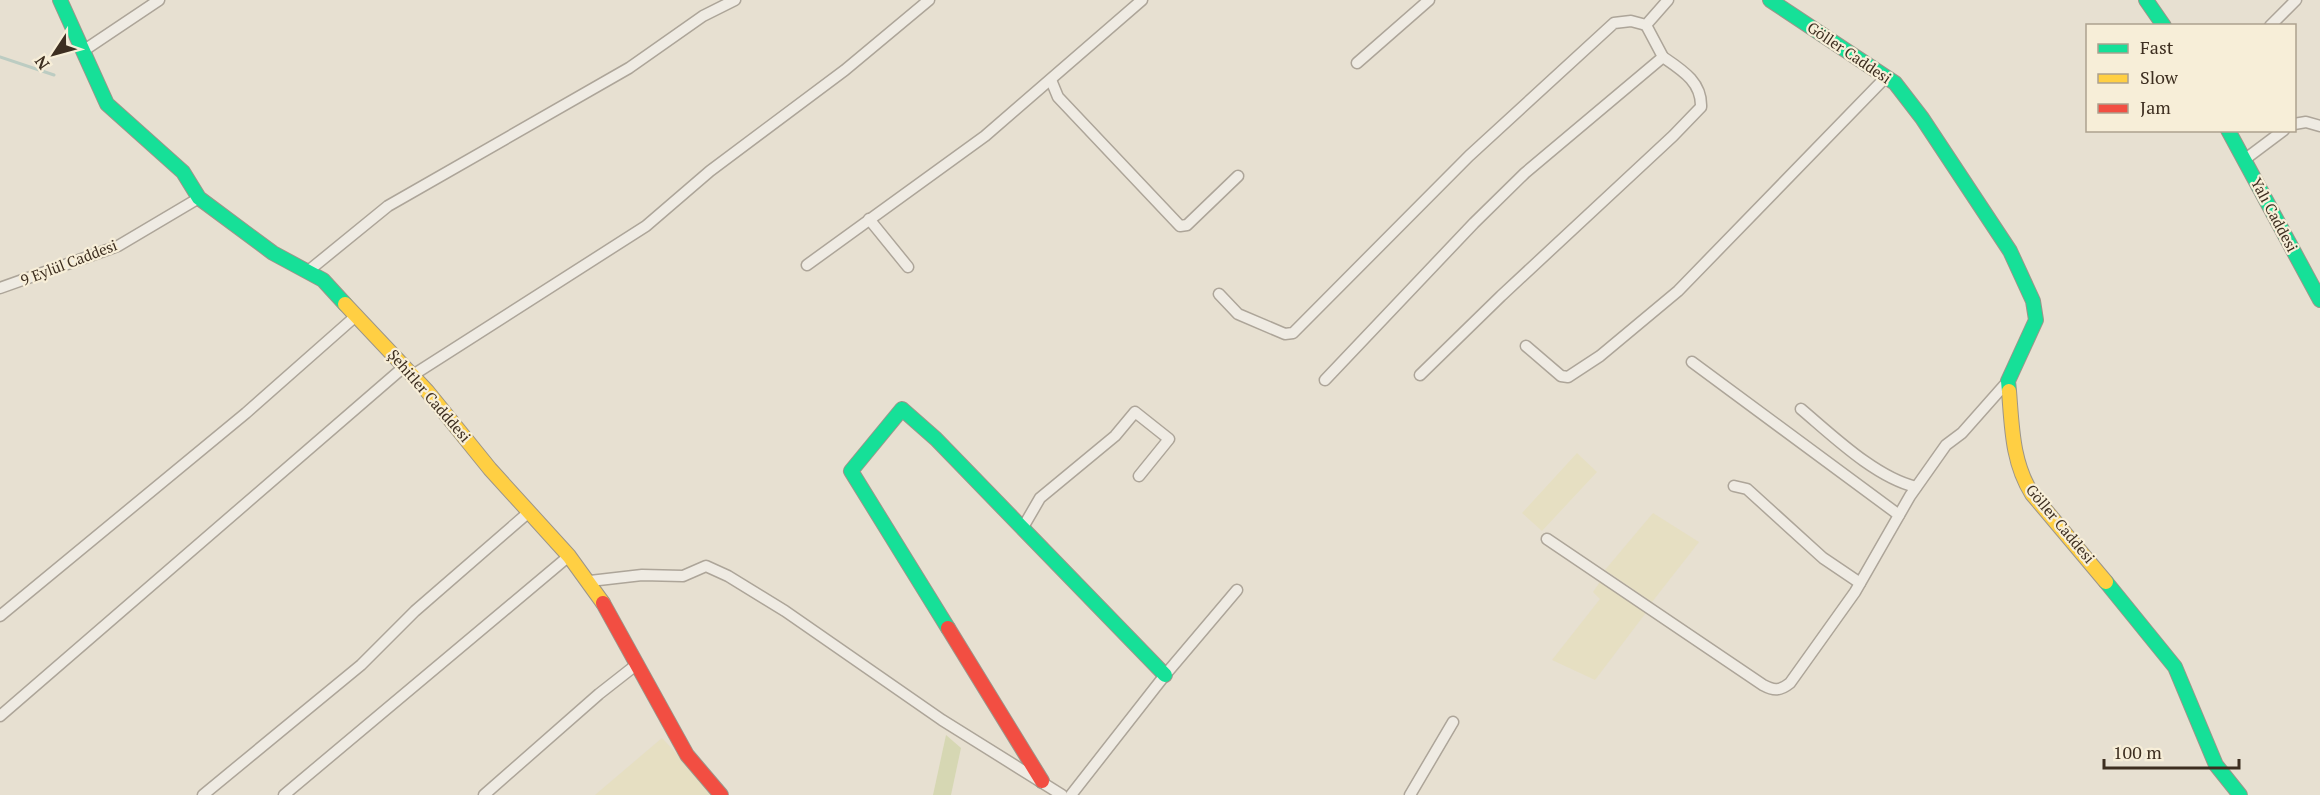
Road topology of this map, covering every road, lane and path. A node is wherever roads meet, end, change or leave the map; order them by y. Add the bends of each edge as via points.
1 (60, 0) edge
2 (159, 0) edge
3 (735, 0) edge
4 (929, 0) edge
5 (1142, 0) edge
6 (1429, 0) edge
7 (1668, 0) edge
8 (1770, 0) edge
9 (2146, 0) edge
10 (2296, 0) edge
11 (2163, 24) edge
12 (2272, 24) edge
13 (1646, 25) junction
14 (83, 51) junction
15 (1662, 57) junction
16 (1357, 63) dead end
17 (1886, 77) junction
18 (1051, 80) junction
19 (2296, 124) edge
20 (2320, 126) edge
21 (2229, 132) edge
22 (2281, 132) edge
23 (2244, 160) junction
24 (1238, 176) dead end
25 (199, 198) junction
26 (869, 219) junction
27 (807, 265) dead end
28 (908, 267) dead end
29 (307, 272) junction
30 (0, 288) edge
31 (1218, 294) dead end
32 (2320, 300) edge
33 (357, 315) junction
34 (1526, 346) dead end
35 (1692, 362) dead end
36 (409, 371) junction
37 (1420, 375) dead end
38 (1325, 380) dead end
39 (2008, 381) junction
40 (1801, 409) dead end
41 (1139, 476) dead end
42 (1734, 486) dead end
43 (1916, 488) junction
44 (529, 512) junction
45 (1899, 515) junction
46 (1022, 529) junction
47 (1547, 539) dead end
48 (569, 556) junction
49 (590, 581) junction
50 (1860, 583) junction
51 (1237, 590) dead end
52 (0, 616) edge
53 (636, 665) junction
54 (1165, 675) junction
55 (0, 716) edge
56 (1453, 722) dead end
57 (1042, 781) junction
58 (202, 795) edge
59 (284, 795) edge
60 (484, 795) edge
61 (721, 795) edge
62 (1062, 795) edge
63 (1071, 795) edge
64 (1410, 795) edge
65 (2241, 795) edge

1 - 14 street, Şehitler Cadddesi
2 - 14 street
3 - 29 street via 703,16 629,68 388,206
4 - 36 street via 845,70 710,171 646,226
5 - 18 street
6 - 16 street
7 - 13 street
8 - 17 street, Göller Caddesi
9 - 11 street
10 - 12 street
13 - 15 street
13 - 31 street via 1631,21 1614,23 1469,156 1293,333 1285,334 1238,314
14 - 25 street, Şehitler Cadddesi via 107,104 183,172
15 - 37 street via 1693,80 1701,95 1701,107
15 - 38 street via 1525,173
17 - 34 street via 1678,291 1600,356 1568,377 1561,376
17 - 39 street, Göller Caddesi via 1922,118 1989,216 2033,301 2036,320
18 - 24 street via 1058,97 1180,226 1187,225
18 - 26 street via 985,136
19 - 20 street
21 - 23 street, Yalı Caddesi
22 - 23 street
23 - 32 street, Yalı Caddesi
25 - 29 street, Şehitler Cadddesi via 273,253
25 - 30 street, 9 Eylül Caddesi via 118,246
26 - 27 street
26 - 28 street
29 - 33 street, Şehitler Cadddesi via 323,280
33 - 36 street, Şehitler Cadddesi
33 - 52 street
35 - 45 street
36 - 44 street, Şehitler Cadddesi
36 - 55 street
39 - 43 street via 1962,433 1946,445
39 - 65 street, Göller Caddesi via 2015,454 2022,478 2175,667 2216,765
40 - 43 street via 1885,474
41 - 46 street via 1169,439 1135,412 1115,436 1040,498
42 - 50 street via 1747,489 1823,558
43 - 45 street
44 - 48 street, Şehitler Cadddesi
44 - 58 street via 415,611 361,665
45 - 50 street
46 - 54 street
46 - 57 street via 902,409 851,471
47 - 50 street via 1773,690 1782,690 1790,683
48 - 49 street, Şehitler Cadddesi
48 - 59 street
49 - 53 street, Şehitler Cadddesi
49 - 57 street via 642,575 683,576 706,566 784,611 942,720
51 - 54 street
53 - 60 street
53 - 61 street, Şehitler Cadddesi via 687,755
54 - 63 street
56 - 64 street
57 - 62 street

